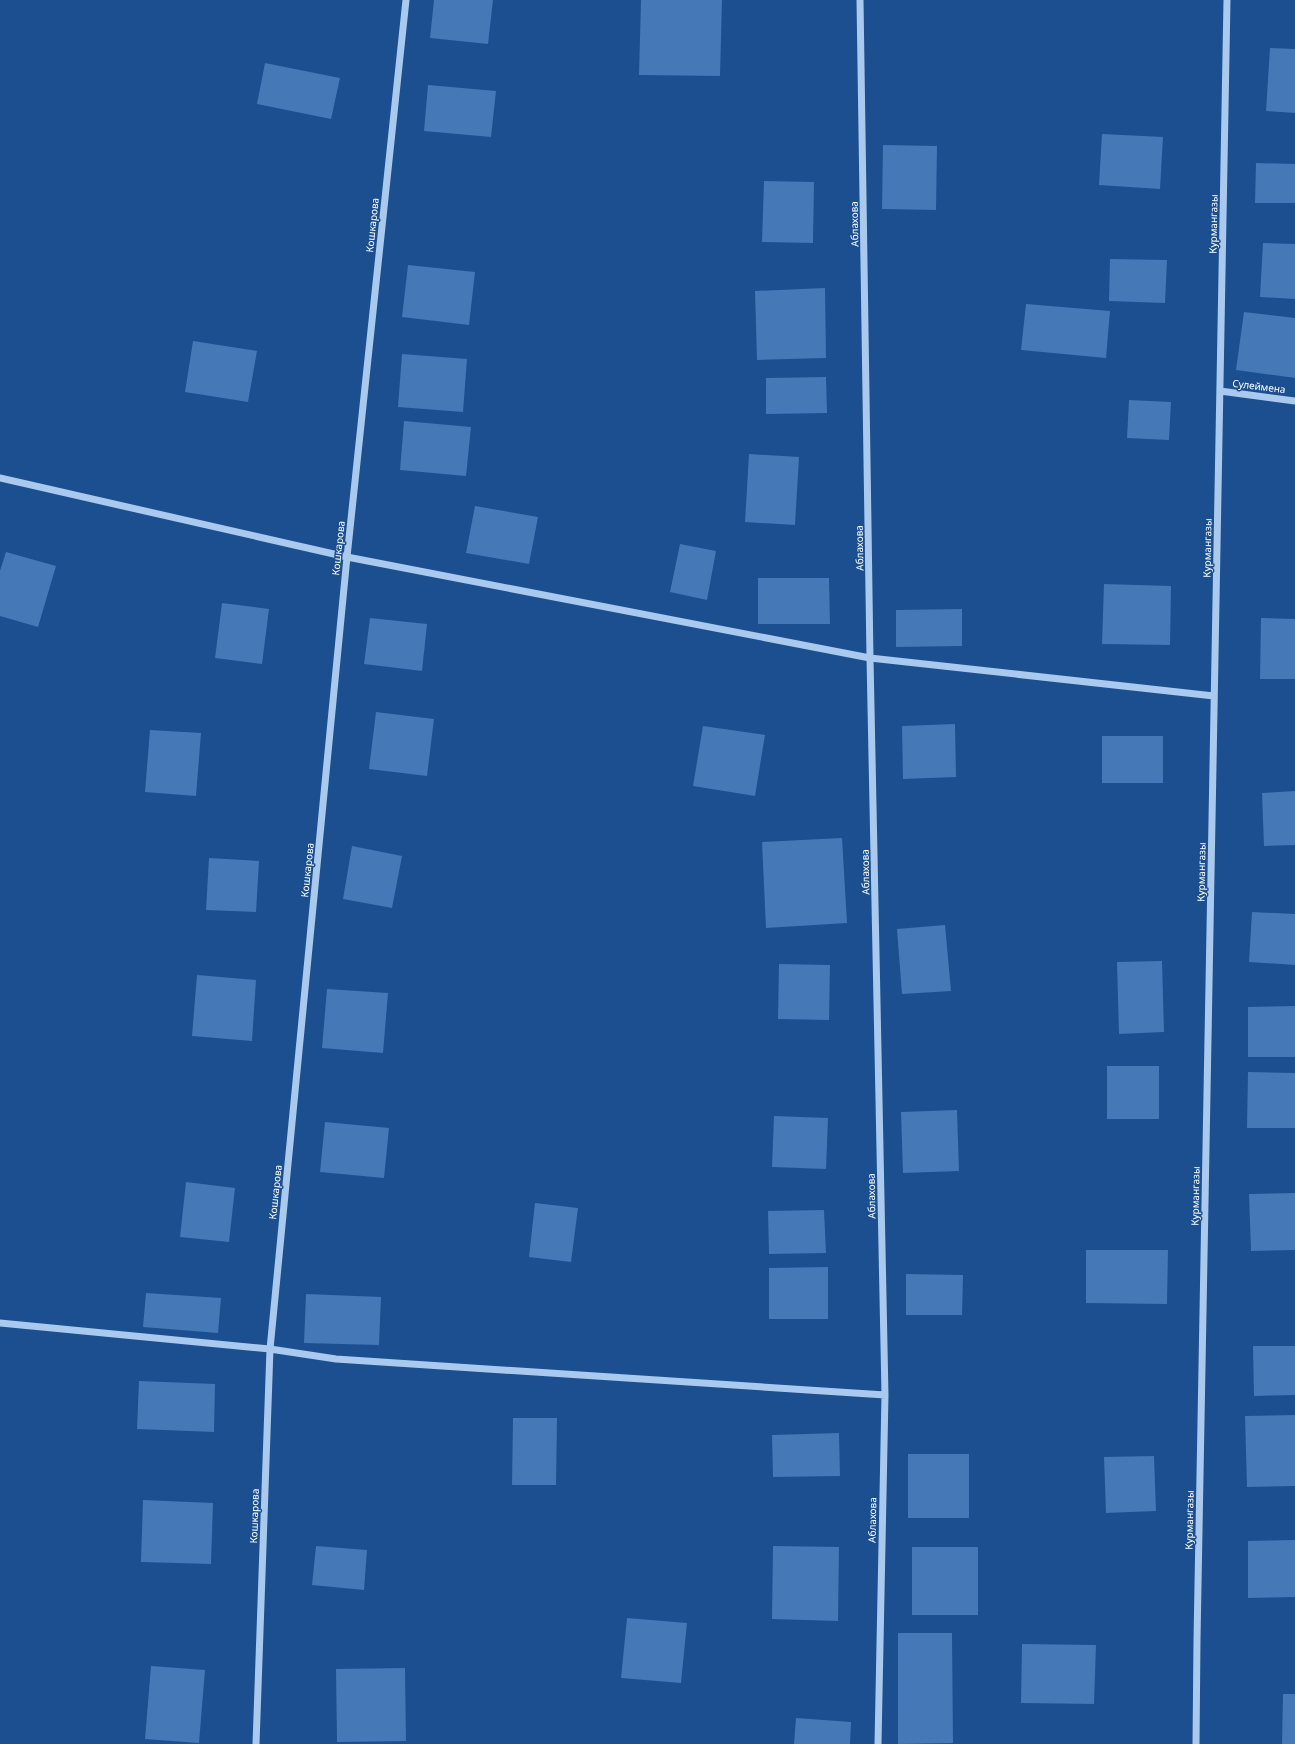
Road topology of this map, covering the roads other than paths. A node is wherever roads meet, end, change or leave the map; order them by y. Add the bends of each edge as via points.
1 (406, 0) edge
2 (860, 0) edge
3 (1227, 0) edge
4 (1220, 391) junction
5 (1295, 400) edge
6 (0, 478) edge
7 (347, 557) junction
8 (870, 658) junction
9 (1214, 696) junction
10 (0, 1323) edge
11 (270, 1349) junction
12 (884, 1394) junction
13 (256, 1744) edge
14 (878, 1744) edge
15 (1196, 1744) edge

1 - 7 street, Кошкарова
2 - 8 street, Аблахова
3 - 4 street, Курмангазы
4 - 5 street, Сулеймена
4 - 9 street, Курмангазы
6 - 7 street
7 - 8 street
7 - 11 street, Кошкарова
8 - 9 street
8 - 12 street, Аблахова
9 - 15 street, Курмангазы
10 - 11 street
11 - 12 street via 336,1359
11 - 13 street, Кошкарова
12 - 14 street, Аблахова

